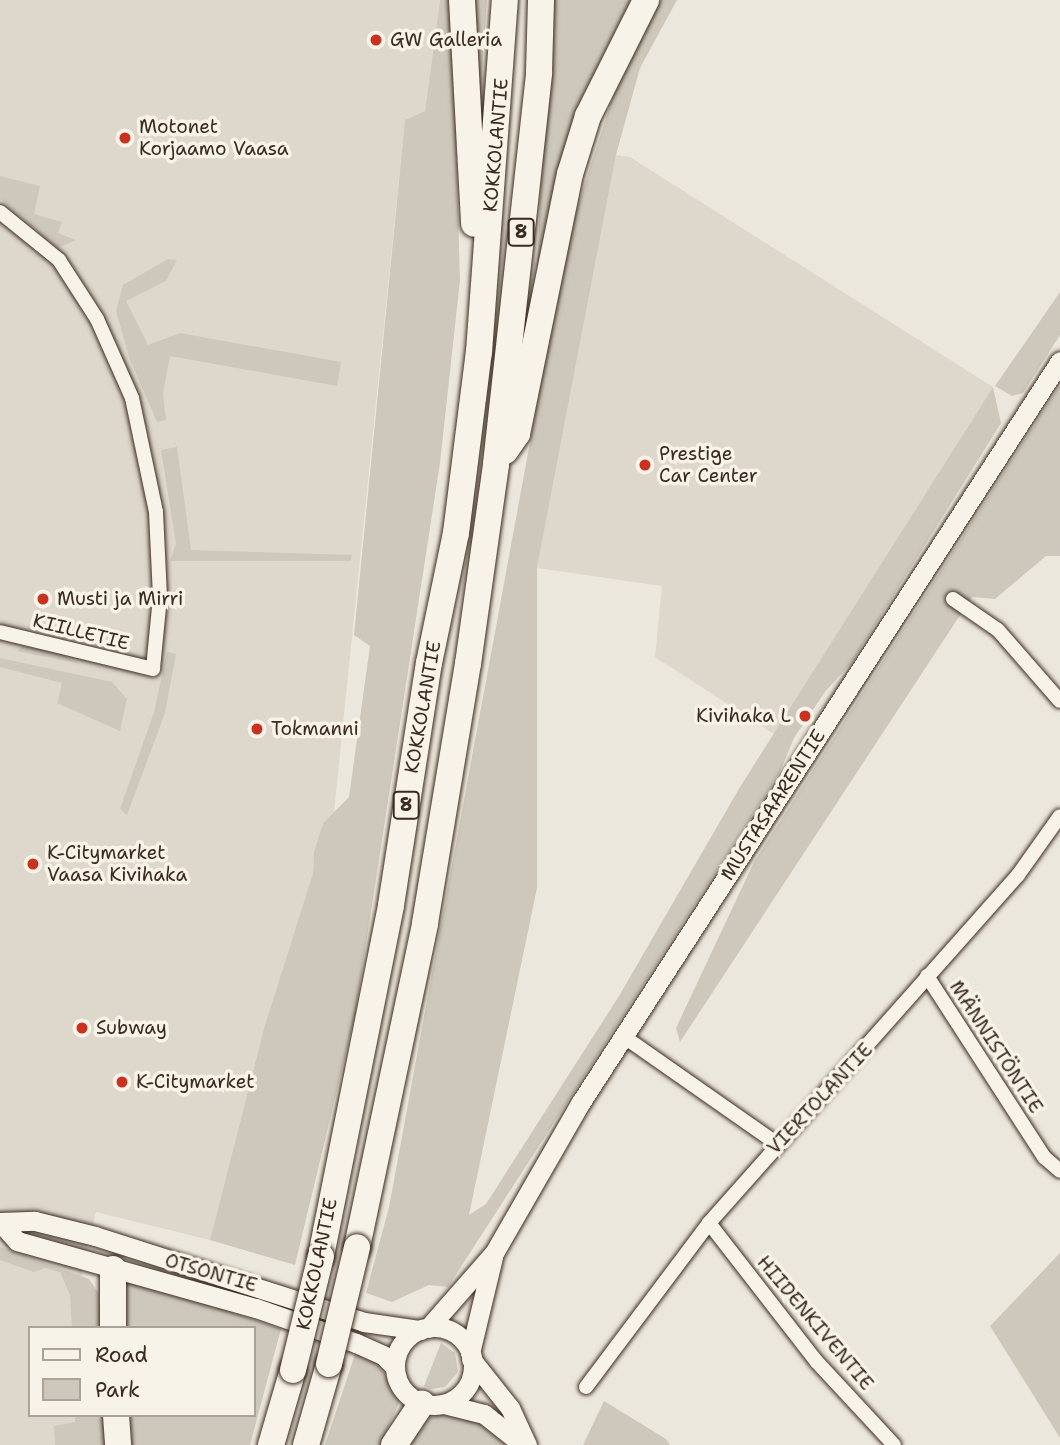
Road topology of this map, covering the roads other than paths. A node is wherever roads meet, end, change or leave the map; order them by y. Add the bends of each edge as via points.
1 (462, 0) edge
2 (505, 0) edge
3 (541, 0) edge
4 (646, 0) edge
5 (0, 212) edge
6 (479, 352) junction
7 (1060, 360) edge
8 (496, 464) junction
9 (953, 599) dead end
10 (0, 632) edge
11 (1060, 701) edge
12 (1060, 816) edge
13 (927, 976) junction
14 (623, 1036) junction
15 (777, 1144) junction
16 (1060, 1171) edge
17 (0, 1222) edge
18 (709, 1223) junction
19 (494, 1253) junction
20 (115, 1256) junction
21 (113, 1326) edge
22 (424, 1329) junction
23 (471, 1356) junction
24 (395, 1367) junction
25 (586, 1387) dead end
26 (433, 1403) junction
27 (116, 1417) edge
28 (118, 1445) edge
29 (271, 1445) edge
30 (306, 1445) edge
31 (394, 1445) edge
32 (525, 1445) edge
33 (894, 1445) edge

1 - 6 highway
2 - 6 highway, KOKKOLANTIE / 8
3 - 8 highway, KOKKOLANTIE / 8 via 539,72
4 - 8 highway via 584,128 559,218 517,434
5 - 10 street, KIILLETIE via 59,260 97,319 132,398 156,512 160,597 153,669
6 - 29 highway, KOKKOLANTIE / 8, bridge via 456,533 429,663 391,905 320,1256
7 - 14 main road, MUSTASAARENTIE
8 - 30 highway, KOKKOLANTIE / 8, bridge via 425,923 357,1247
9 - 11 street via 998,630
12 - 13 street, VIERTOLANTIE via 1018,875
13 - 15 street, VIERTOLANTIE via 860,1057
13 - 16 street, MÄNNISTÖNTIE via 1044,1157
14 - 15 street
14 - 19 main road, MUSTASAARENTIE
15 - 18 street, VIERTOLANTIE
17 - 20 main road, OTSONTIE via 35,1221
17 - 20 main road, OTSONTIE via 17,1241
18 - 25 street, VIERTOLANTIE
18 - 33 street, HIIDENKIVENTIE via 817,1362
19 - 22 main road, MUSTASAARENTIE
19 - 23 main road, MUSTASAARENTIE
20 - 21 highway
20 - 22 main road, OTSONTIE via 365,1322
20 - 24 main road, OTSONTIE via 356,1342 383,1355
22 - 23 main road via 457,1335
22 - 24 main road via 402,1345
23 - 26 main road via 464,1390
23 - 32 main road via 510,1408
24 - 26 main road via 400,1387
26 - 31 highway
26 - 32 main road via 484,1414
27 - 28 highway

